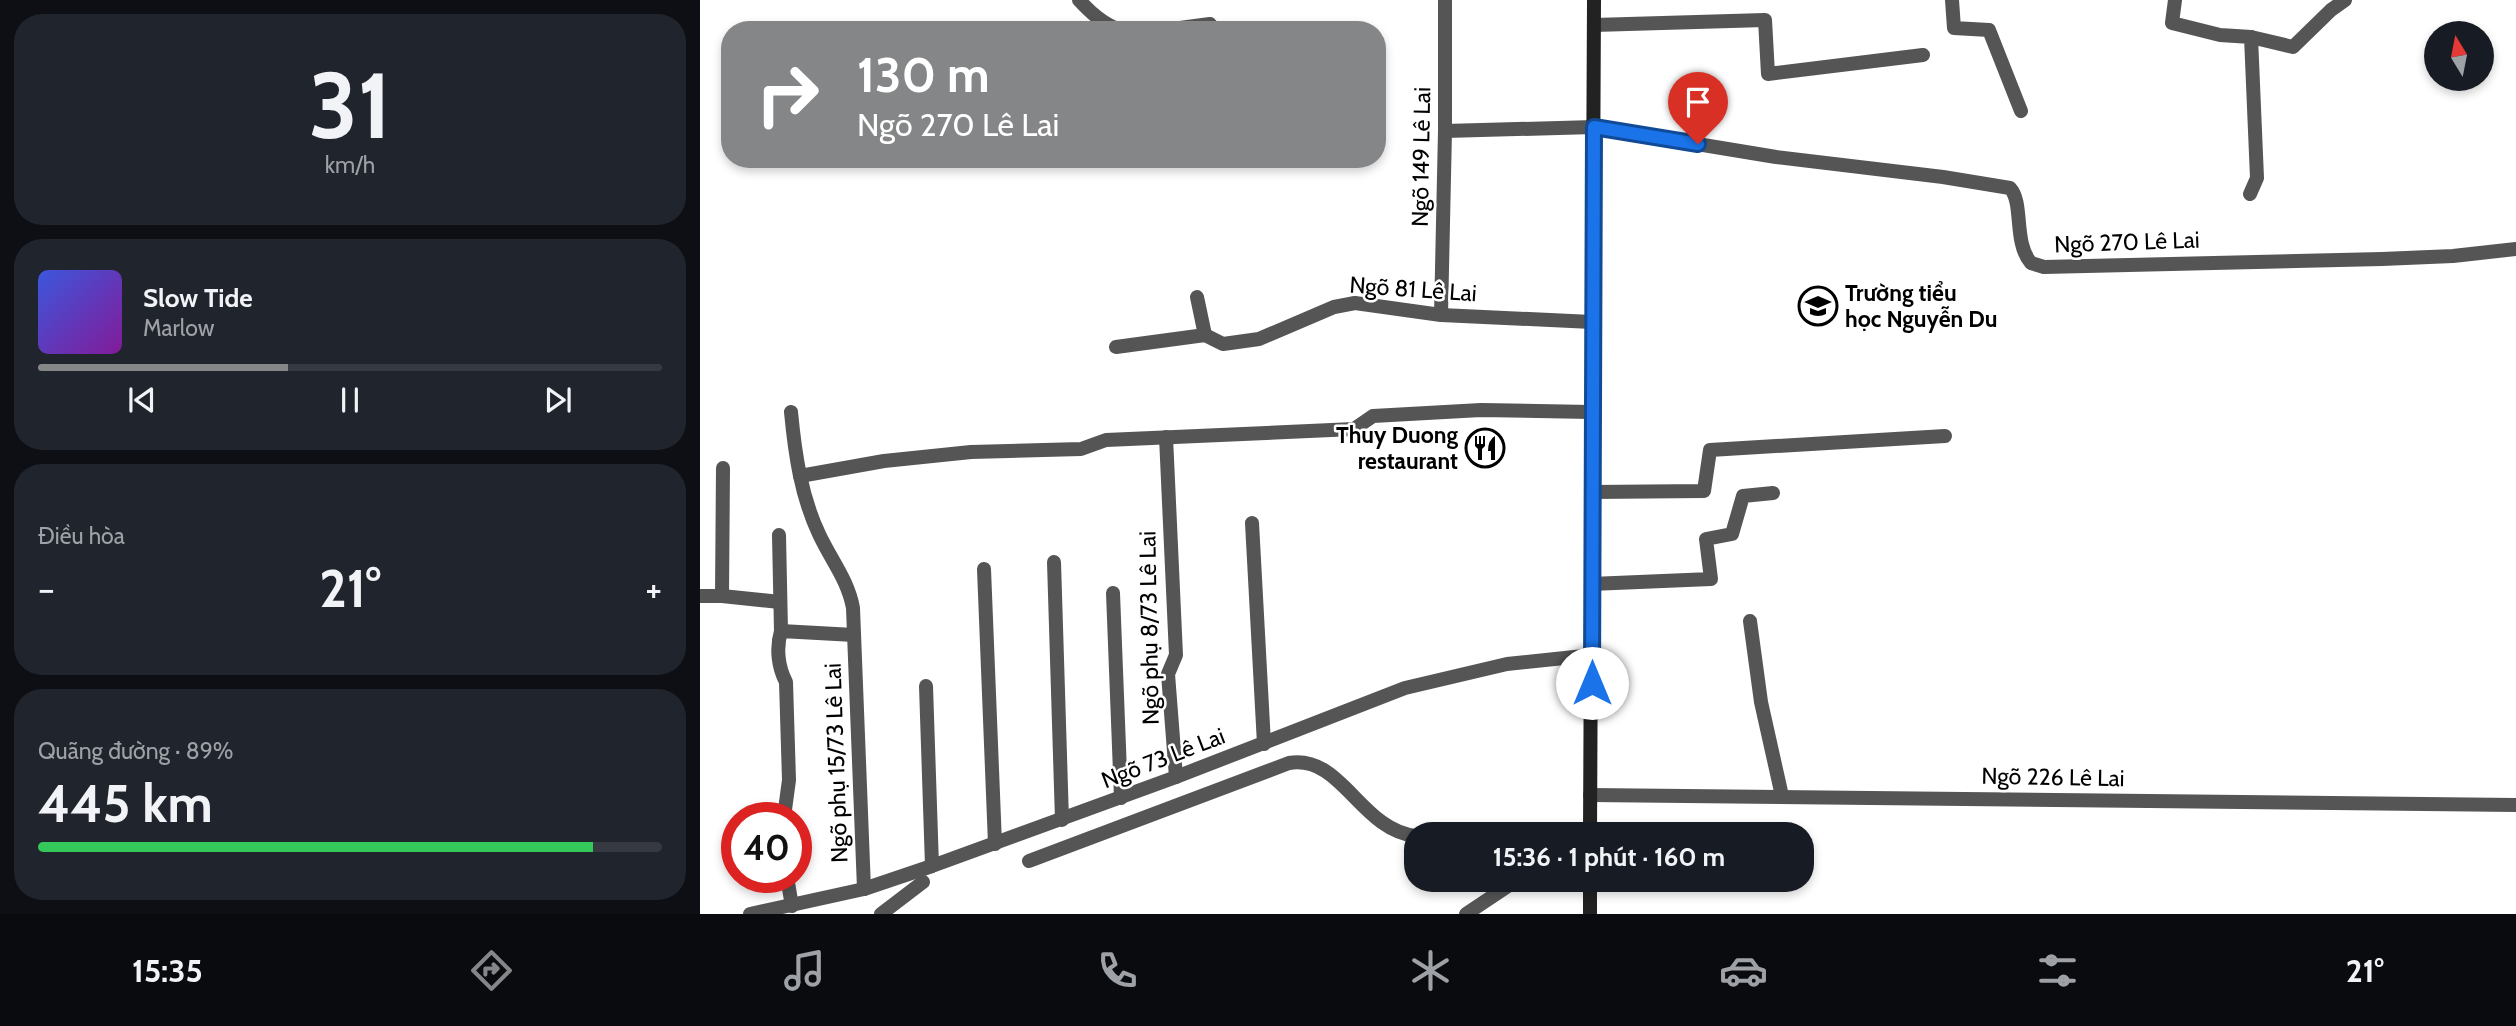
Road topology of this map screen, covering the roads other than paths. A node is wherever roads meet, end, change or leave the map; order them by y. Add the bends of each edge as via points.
1 (1079, 0) edge
2 (1446, 0) edge
3 (1594, 0) edge
4 (1952, 0) edge
5 (2175, 0) edge
6 (2345, 0) edge
7 (1101, 21) edge
8 (1594, 25) junction
9 (2251, 37) junction
10 (1923, 55) dead end
11 (2021, 111) dead end
12 (1594, 127) junction
13 (1445, 131) junction
14 (2250, 194) dead end
15 (2516, 249) edge
16 (1197, 297) dead end
17 (1441, 314) junction
18 (1592, 323) junction
19 (1205, 335) junction
20 (1116, 347) dead end
21 (791, 412) dead end
22 (1591, 412) junction
23 (1945, 436) dead end
24 (1166, 437) junction
25 (723, 468) dead end
26 (800, 477) junction
27 (1592, 492) junction
28 (1773, 494) dead end
29 (1252, 523) dead end
30 (779, 535) dead end
31 (1054, 562) dead end
32 (985, 569) dead end
33 (1591, 584) junction
34 (1113, 593) dead end
35 (700, 596) edge
36 (722, 596) junction
37 (780, 602) junction
38 (1750, 621) dead end
39 (781, 631) junction
40 (854, 635) junction
41 (1592, 655) junction
42 (926, 686) dead end
43 (1264, 744) junction
44 (1176, 777) junction
45 (1590, 795) junction
46 (1782, 796) junction
47 (1121, 798) junction
48 (786, 802) edge
49 (2516, 805) edge
50 (1062, 820) junction
51 (1589, 822) edge
52 (1404, 833) edge
53 (995, 844) junction
54 (1029, 861) dead end
55 (932, 866) junction
56 (923, 881) dead end
57 (864, 889) junction
58 (1499, 892) edge
59 (1590, 892) edge
60 (790, 893) edge
61 (792, 906) junction
62 (750, 914) edge
63 (881, 914) edge
64 (1466, 914) edge
65 (1590, 914) edge

1 - 7 street
2 - 13 street, Ngõ 149 Lê Lai
3 - 8 street
4 - 11 street via 1954,28 1989,30
5 - 9 street via 2172,23
6 - 9 street via 2293,47
8 - 10 street via 1765,20 1769,74
8 - 12 street
9 - 14 street via 2257,178
12 - 13 street
12 - 15 street, Ngõ 270 Lê Lai via 2010,188 2016,198 2025,254 2031,263 2044,267 2393,259
12 - 18 street
13 - 17 street, Ngõ 149 Lê Lai
16 - 19 street
17 - 18 street, Ngõ 81 Lê Lai
17 - 19 street, Ngõ 81 Lê Lai via 1356,303 1334,307 1259,339 1223,344
18 - 22 street
19 - 20 street, Ngõ 81 Lê Lai
21 - 26 street, Ngõ phụ 15/73 Lê Lai
22 - 24 street via 1481,410 1373,416 1354,429
22 - 27 street
23 - 27 street via 1710,450 1704,491
24 - 26 street via 1106,440 1081,449 896,459
24 - 44 street, Ngõ phụ 8/73 Lê Lai via 1177,656 1168,674
25 - 36 street
26 - 40 street, Ngõ phụ 15/73 Lê Lai via 811,516 850,594
27 - 33 street
28 - 33 street via 1743,496 1732,534 1706,539 1711,579
29 - 43 street
30 - 37 street
31 - 50 street
32 - 53 street
33 - 41 street
34 - 47 street
35 - 36 street
36 - 37 street
37 - 39 street
38 - 46 street via 1761,702
39 - 40 street
39 - 48 street via 779,670 786,682 789,780
40 - 57 street, Ngõ phụ 15/73 Lê Lai
41 - 43 street, Ngõ 73 Lê Lai via 1507,664 1405,688
41 - 45 street
42 - 55 street
43 - 44 street, Ngõ 73 Lê Lai
44 - 47 street, Ngõ 73 Lê Lai
45 - 46 street, Ngõ 226 Lê Lai
45 - 51 street
46 - 49 street, Ngõ 226 Lê Lai
47 - 50 street, Ngõ 73 Lê Lai
50 - 53 street, Ngõ 73 Lê Lai
52 - 54 street via 1391,830 1323,768 1301,761
53 - 55 street, Ngõ 73 Lê Lai
55 - 57 street, Ngõ 73 Lê Lai
56 - 63 street
57 - 61 street, Ngõ 73 Lê Lai
58 - 64 street
59 - 65 street
60 - 61 street
61 - 62 street, Ngõ 73 Lê Lai

